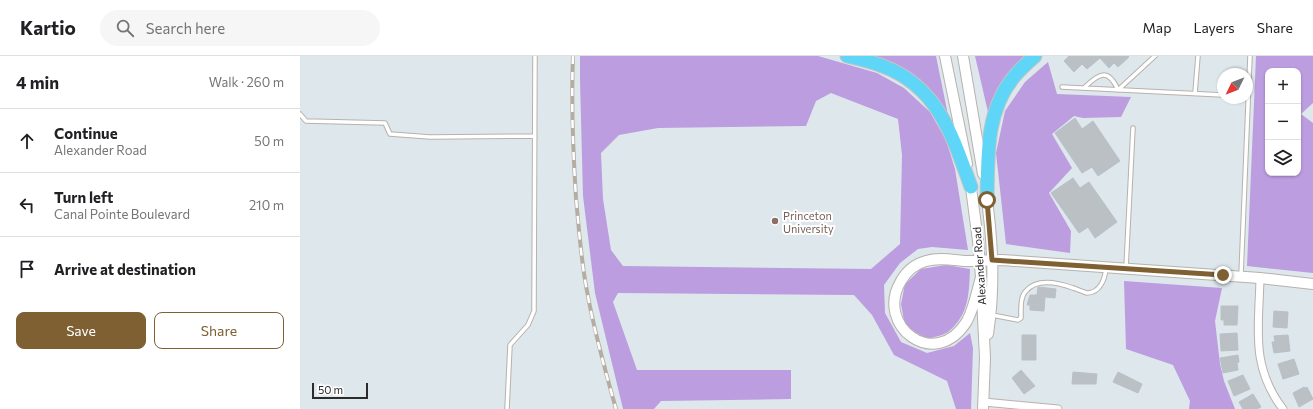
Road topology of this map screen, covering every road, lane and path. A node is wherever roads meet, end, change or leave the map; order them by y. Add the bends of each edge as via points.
1 (535, 56) edge
2 (847, 56) edge
3 (945, 56) edge
4 (963, 56) edge
5 (1035, 56) edge
6 (1155, 56) edge
7 (1198, 56) edge
8 (1250, 56) edge
9 (1249, 68) edge
10 (1062, 87) dead end
11 (1084, 88) junction
12 (1118, 90) junction
13 (1195, 93) junction
14 (1217, 95) edge
15 (1248, 104) edge
16 (300, 114) edge
17 (1133, 128) dead end
18 (535, 136) junction
19 (971, 187) junction
20 (987, 200) junction
21 (992, 260) junction
22 (980, 261) junction
23 (1106, 268) junction
24 (1126, 269) junction
25 (1241, 276) junction
26 (981, 277) junction
27 (1260, 278) junction
28 (1313, 284) edge
29 (991, 315) junction
30 (985, 358) junction
31 (983, 406) edge
32 (507, 409) edge
33 (1058, 409) edge
34 (1283, 409) edge

1 - 18 lane
2 - 19 highway via 893,71 909,80 927,96 946,123
3 - 19 main road, Alexander Road
4 - 20 main road, Alexander Road
5 - 20 highway via 1010,81 994,115 988,143
6 - 12 lane
7 - 13 lane
8 - 9 lane
10 - 11 lane
11 - 12 lane
11 - 12 lane via 1102,74 1110,76
12 - 13 lane
13 - 14 lane
15 - 25 lane
16 - 18 lane via 306,121 386,123 390,134 430,137
17 - 24 lane
18 - 32 lane via 534,311 528,325 510,345
19 - 22 main road, Alexander Road
20 - 21 main road, Alexander Road
21 - 22 main road
21 - 23 main road
21 - 29 main road, Alexander Road
22 - 26 main road, Alexander Road
22 - 26 main road via 934,259 911,269 899,284 895,294 895,307 900,325 908,335 920,342 932,344 948,340 967,320
23 - 24 main road
23 - 29 lane via 1104,281 1092,292 1086,293 1060,284 1042,282 1026,291 1022,299 1021,318 1018,320
24 - 25 main road
25 - 27 main road
26 - 30 main road, Alexander Road
27 - 28 main road
27 - 34 street via 1258,348 1266,379
29 - 30 main road, Alexander Road
30 - 31 main road, Alexander Road
31 - 33 street

